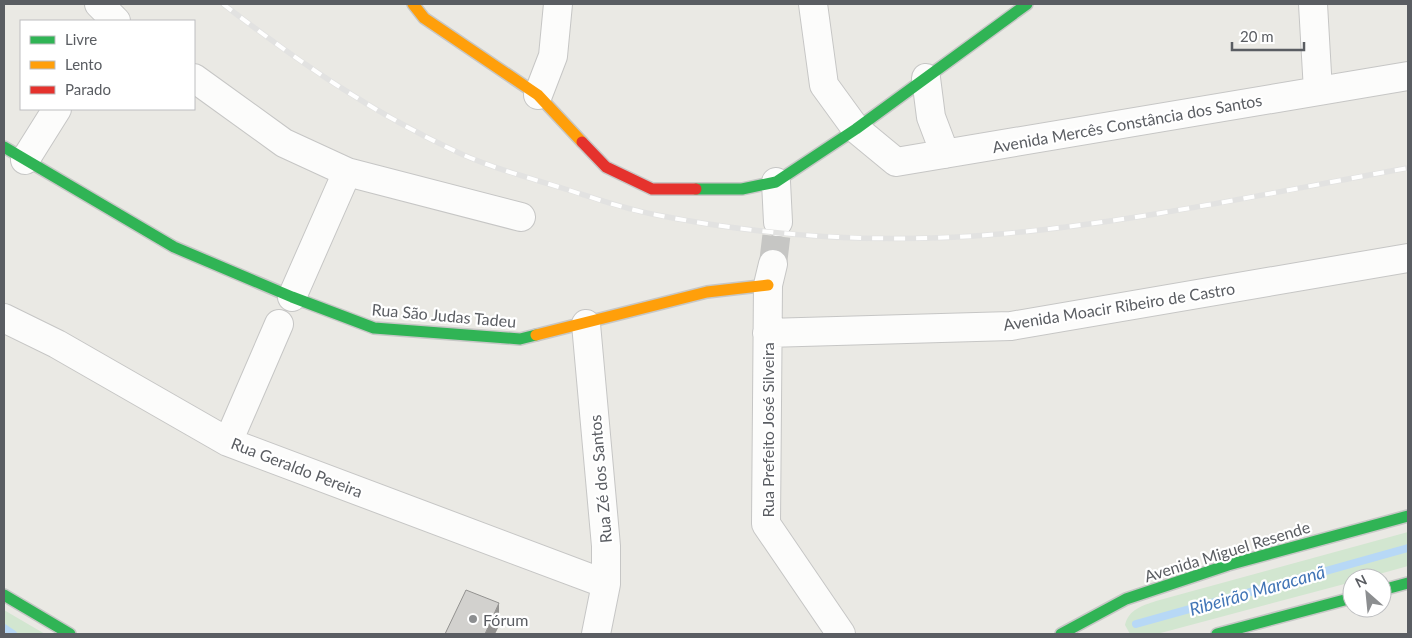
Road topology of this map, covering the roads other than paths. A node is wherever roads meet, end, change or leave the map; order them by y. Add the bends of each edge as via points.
1 (414, 4) edge
2 (558, 4) edge
3 (813, 4) edge
4 (1027, 4) edge
5 (1313, 4) edge
6 (1408, 76) edge
7 (926, 78) junction
8 (195, 79) edge
9 (1318, 91) junction
10 (538, 95) junction
11 (56, 110) edge
12 (856, 129) junction
13 (14, 153) edge
14 (945, 154) junction
15 (347, 172) junction
16 (776, 182) junction
17 (521, 217) dead end
18 (778, 222) tunnel mouth
19 (1408, 258) edge
20 (771, 274) joint
21 (292, 297) junction
22 (4, 318) edge
23 (279, 324) dead end
24 (586, 324) junction
25 (767, 333) junction
26 (228, 442) junction
27 (1408, 516) edge
28 (1408, 583) edge
29 (606, 584) junction
30 (1392, 587) edge
31 (5, 599) edge
32 (1342, 601) edge
33 (1103, 612) junction
34 (1096, 627) dead end
35 (70, 634) edge
36 (596, 634) edge
37 (841, 634) edge
38 (1061, 634) edge
39 (1217, 634) edge

1 - 10 street via 424,18
2 - 10 street via 553,56
3 - 12 street, Avenida Mercês Constância dos Santos via 824,85
4 - 7 street
5 - 9 street
6 - 9 street, Avenida Mercês Constância dos Santos
7 - 12 street
7 - 14 street via 931,118
8 - 15 street via 284,142
9 - 14 street, Avenida Mercês Constância dos Santos
10 - 16 street via 606,167 652,189 742,188
11 - 13 street
12 - 14 street, Avenida Mercês Constância dos Santos via 896,162
12 - 16 street
13 - 21 street, Rua São Judas Tadeu via 174,247
15 - 17 street
15 - 21 street
16 - 18 street
19 - 25 street, Avenida Moacir Ribeiro de Castro via 1011,326
20 - 24 street, Rua São Judas Tadeu
20 - 25 street, Rua Prefeito José Silveira
21 - 24 street, Rua São Judas Tadeu via 374,328 520,339
22 - 26 street, Rua Geraldo Pereira via 57,344
23 - 26 street
24 - 29 street, Rua Zé dos Santos via 606,546
25 - 37 street, Rua Prefeito José Silveira via 766,524
26 - 29 street, Rua Geraldo Pereira
27 - 33 street, Avenida Miguel Resende via 1228,564 1126,599
28 - 30 street
29 - 36 street, Rua Zé dos Santos
31 - 35 street
32 - 39 street
33 - 34 street
33 - 38 street, Avenida Miguel Resende

